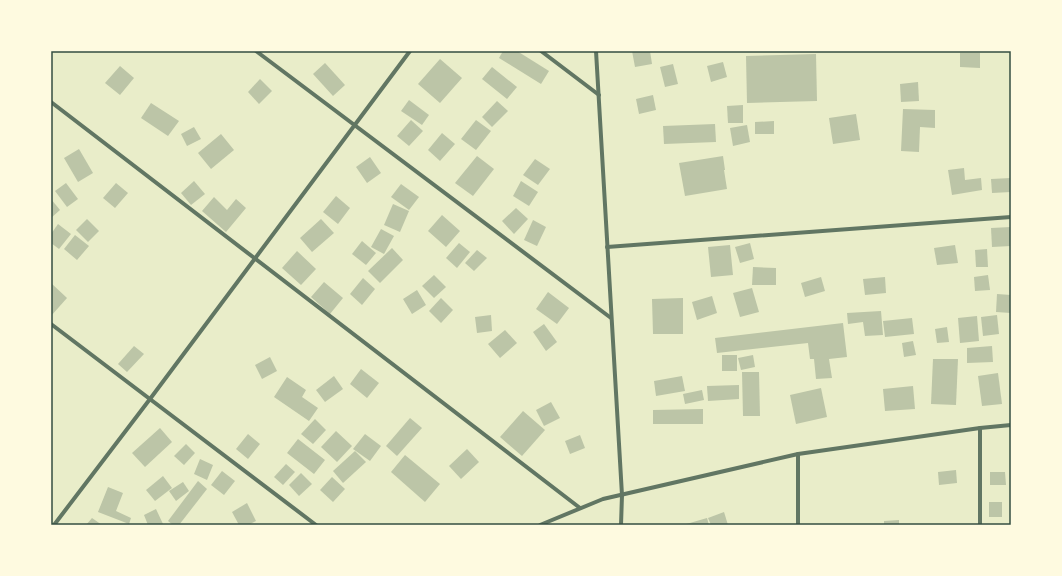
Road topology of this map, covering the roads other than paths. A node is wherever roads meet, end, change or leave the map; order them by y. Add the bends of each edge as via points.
1 (256, 51) edge
2 (410, 51) edge
3 (541, 51) edge
4 (596, 51) edge
5 (599, 95) junction
6 (51, 102) edge
7 (354, 125) junction
8 (1011, 217) edge
9 (607, 247) junction
10 (255, 259) junction
11 (611, 318) junction
12 (51, 324) edge
13 (150, 399) junction
14 (1011, 425) edge
15 (980, 428) junction
16 (798, 454) junction
17 (622, 495) junction
18 (580, 508) junction
19 (54, 525) edge
20 (316, 525) edge
21 (540, 525) edge
22 (621, 525) edge
23 (798, 525) edge
24 (980, 525) edge

1 - 7 street
2 - 7 street
3 - 5 street
4 - 5 street
5 - 9 street
6 - 10 street
7 - 10 street
7 - 11 street
8 - 9 street
9 - 11 street
10 - 13 street
10 - 18 street
11 - 17 street
12 - 13 street
13 - 19 street
13 - 20 street
14 - 15 street
15 - 16 street
15 - 24 street
16 - 17 street
16 - 23 street
17 - 18 street
17 - 22 street
18 - 21 street

